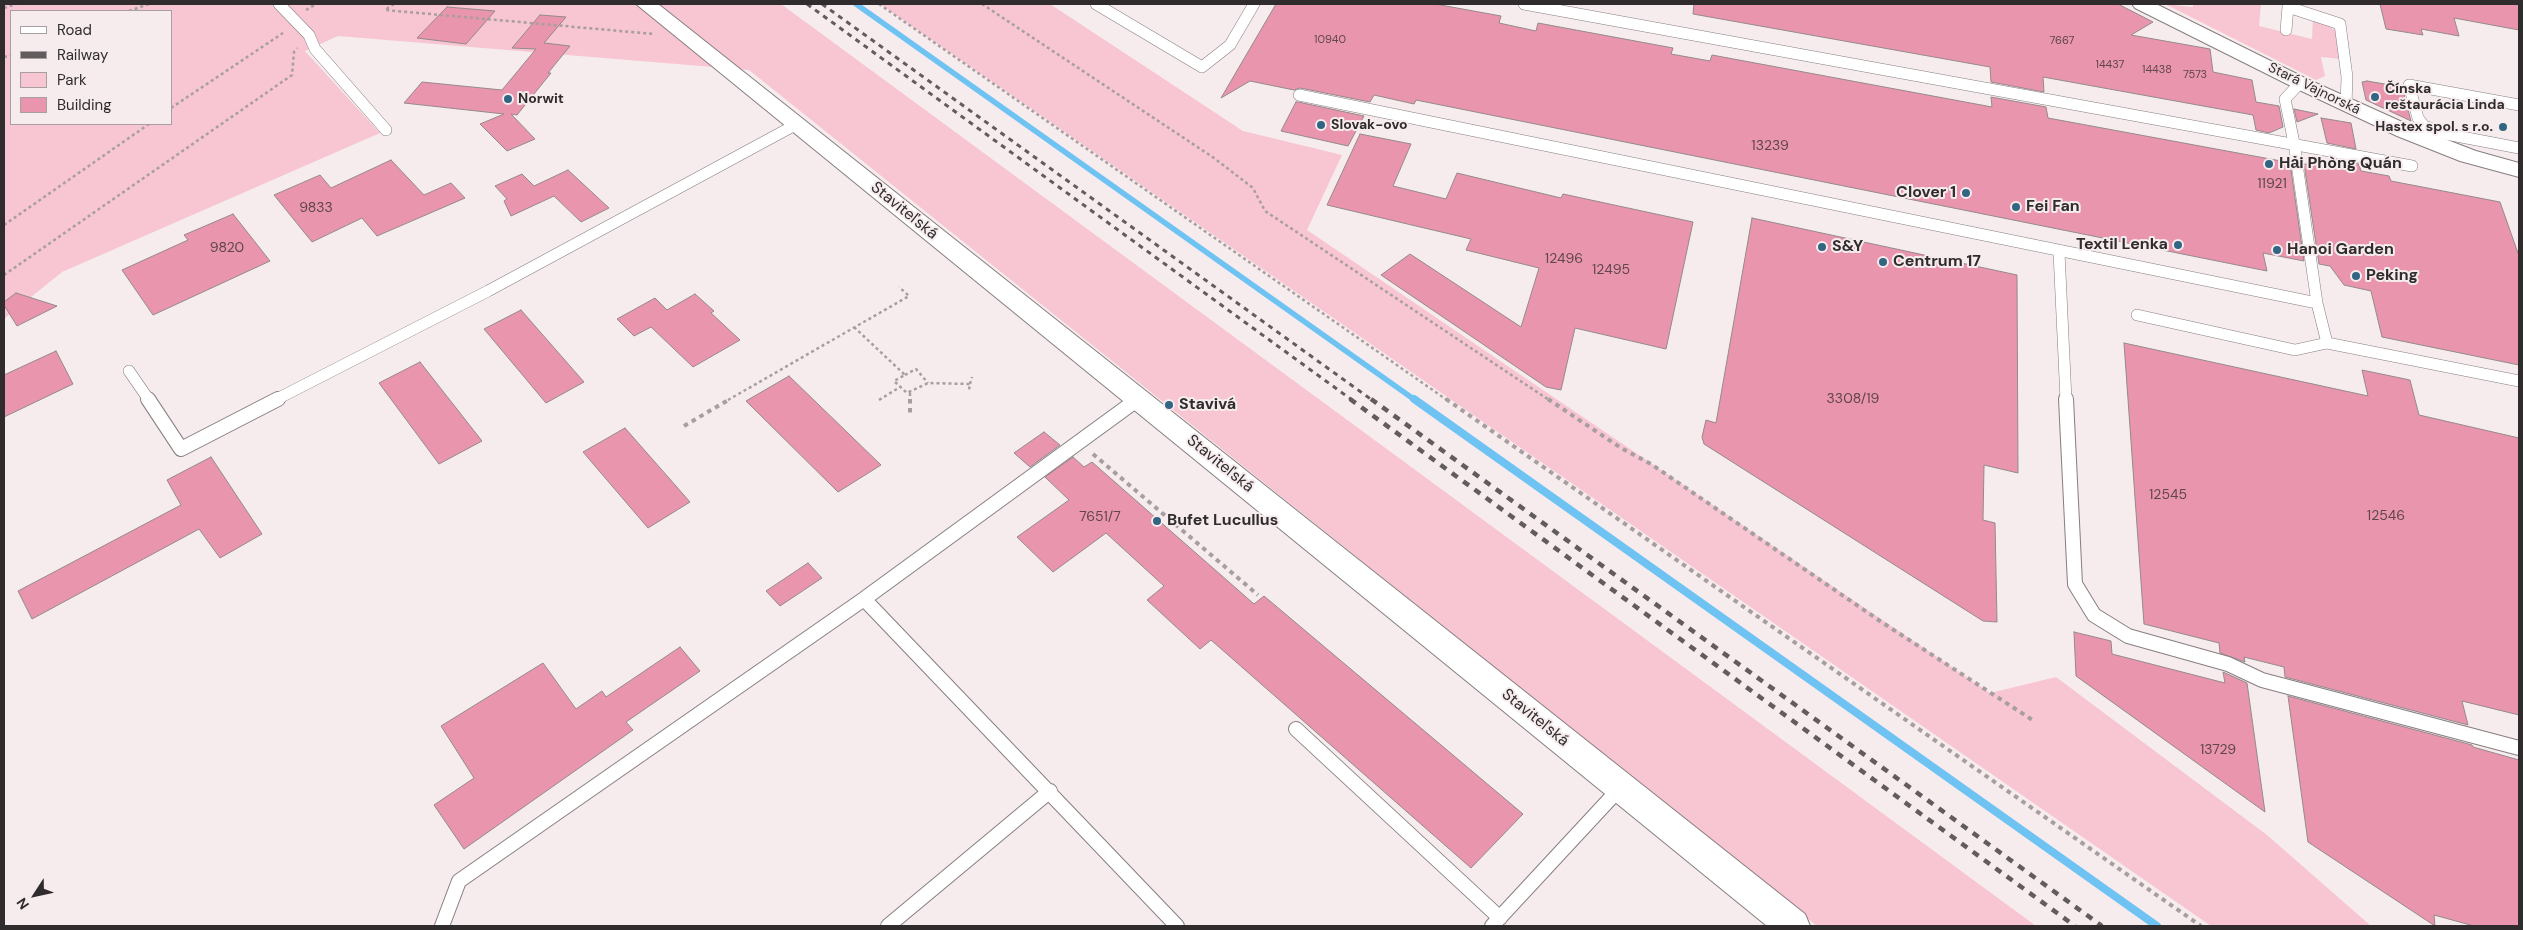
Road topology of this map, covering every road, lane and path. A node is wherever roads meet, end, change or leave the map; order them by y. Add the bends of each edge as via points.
1 (16, 4) edge
2 (149, 4) edge
3 (279, 4) edge
4 (394, 4) edge
5 (646, 4) edge
6 (879, 4) edge
7 (982, 4) edge
8 (1096, 4) edge
9 (1254, 4) edge
10 (1524, 4) edge
11 (2142, 4) edge
12 (2288, 5) edge
13 (4, 8) edge
14 (131, 10) edge
15 (2286, 30) dead end
16 (632, 34) dead end
17 (278, 35) dead end
18 (294, 52) dead end
19 (2300, 83) junction
20 (1300, 95) dead end
21 (2346, 105) junction
22 (2519, 105) edge
23 (172, 107) edge
24 (797, 124) junction
25 (148, 125) edge
26 (386, 130) dead end
27 (2294, 143) junction
28 (2519, 148) edge
29 (2412, 166) dead end
30 (2519, 170) edge
31 (4, 225) edge
32 (2060, 252) junction
33 (4, 275) edge
34 (898, 287) dead end
35 (2317, 303) junction
36 (2137, 316) dead end
37 (854, 327) junction
38 (2327, 342) junction
39 (129, 371) dead end
40 (905, 375) junction
41 (972, 377) dead end
42 (2519, 381) edge
43 (928, 383) junction
44 (970, 384) junction
45 (900, 387) junction
46 (969, 390) dead end
47 (910, 393) junction
48 (1138, 399) junction
49 (879, 400) dead end
50 (910, 416) dead end
51 (684, 426) dead end
52 (1078, 442) junction
53 (1258, 595) dead end
54 (864, 600) junction
55 (2034, 721) dead end
56 (1296, 729) dead end
57 (2519, 748) edge
58 (1621, 788) junction
59 (1050, 791) junction
60 (1496, 922) edge
61 (442, 926) edge
62 (888, 926) edge
63 (1177, 926) edge
64 (1793, 926) edge
65 (2201, 926) edge

1 - 13 path
2 - 14 path
3 - 26 lane via 309,35 315,49
4 - 16 path via 385,10
5 - 24 street, Staviteľská
6 - 65 path
7 - 55 path via 1214,158 1253,188 1265,212 1612,442 1651,464
8 - 9 lane via 1202,67 1230,45
10 - 27 lane
11 - 19 street, Stará Vajnorská
12 - 15 lane
12 - 21 lane via 2340,24 2347,77
17 - 23 path
18 - 33 path via 292,75
19 - 21 street, Stará Vajnorská
19 - 27 lane via 2285,99
20 - 32 lane
21 - 30 street, Stará Vajnorská via 2434,144
22 - 28 lane via 2409,85 2418,118 2424,126 2446,134
24 - 39 lane via 488,291 181,450
24 - 48 street, Staviteľská
25 - 31 path
27 - 29 lane
27 - 35 lane
32 - 35 lane
32 - 57 lane via 2075,584 2094,615 2128,636 2228,664 2262,680
34 - 37 path via 909,296
35 - 38 lane
36 - 38 lane via 2295,350
37 - 40 path
37 - 51 path
38 - 42 lane
40 - 43 path via 916,369
40 - 45 path via 894,381
41 - 44 path
43 - 44 path
43 - 47 path
44 - 46 path
45 - 47 path
45 - 49 path
47 - 50 path
48 - 52 lane
48 - 58 street, Staviteľská
52 - 53 path
52 - 54 lane
54 - 59 lane
54 - 61 lane via 458,881
56 - 60 lane
58 - 60 lane
58 - 64 street, Staviteľská
59 - 62 lane
59 - 63 lane

